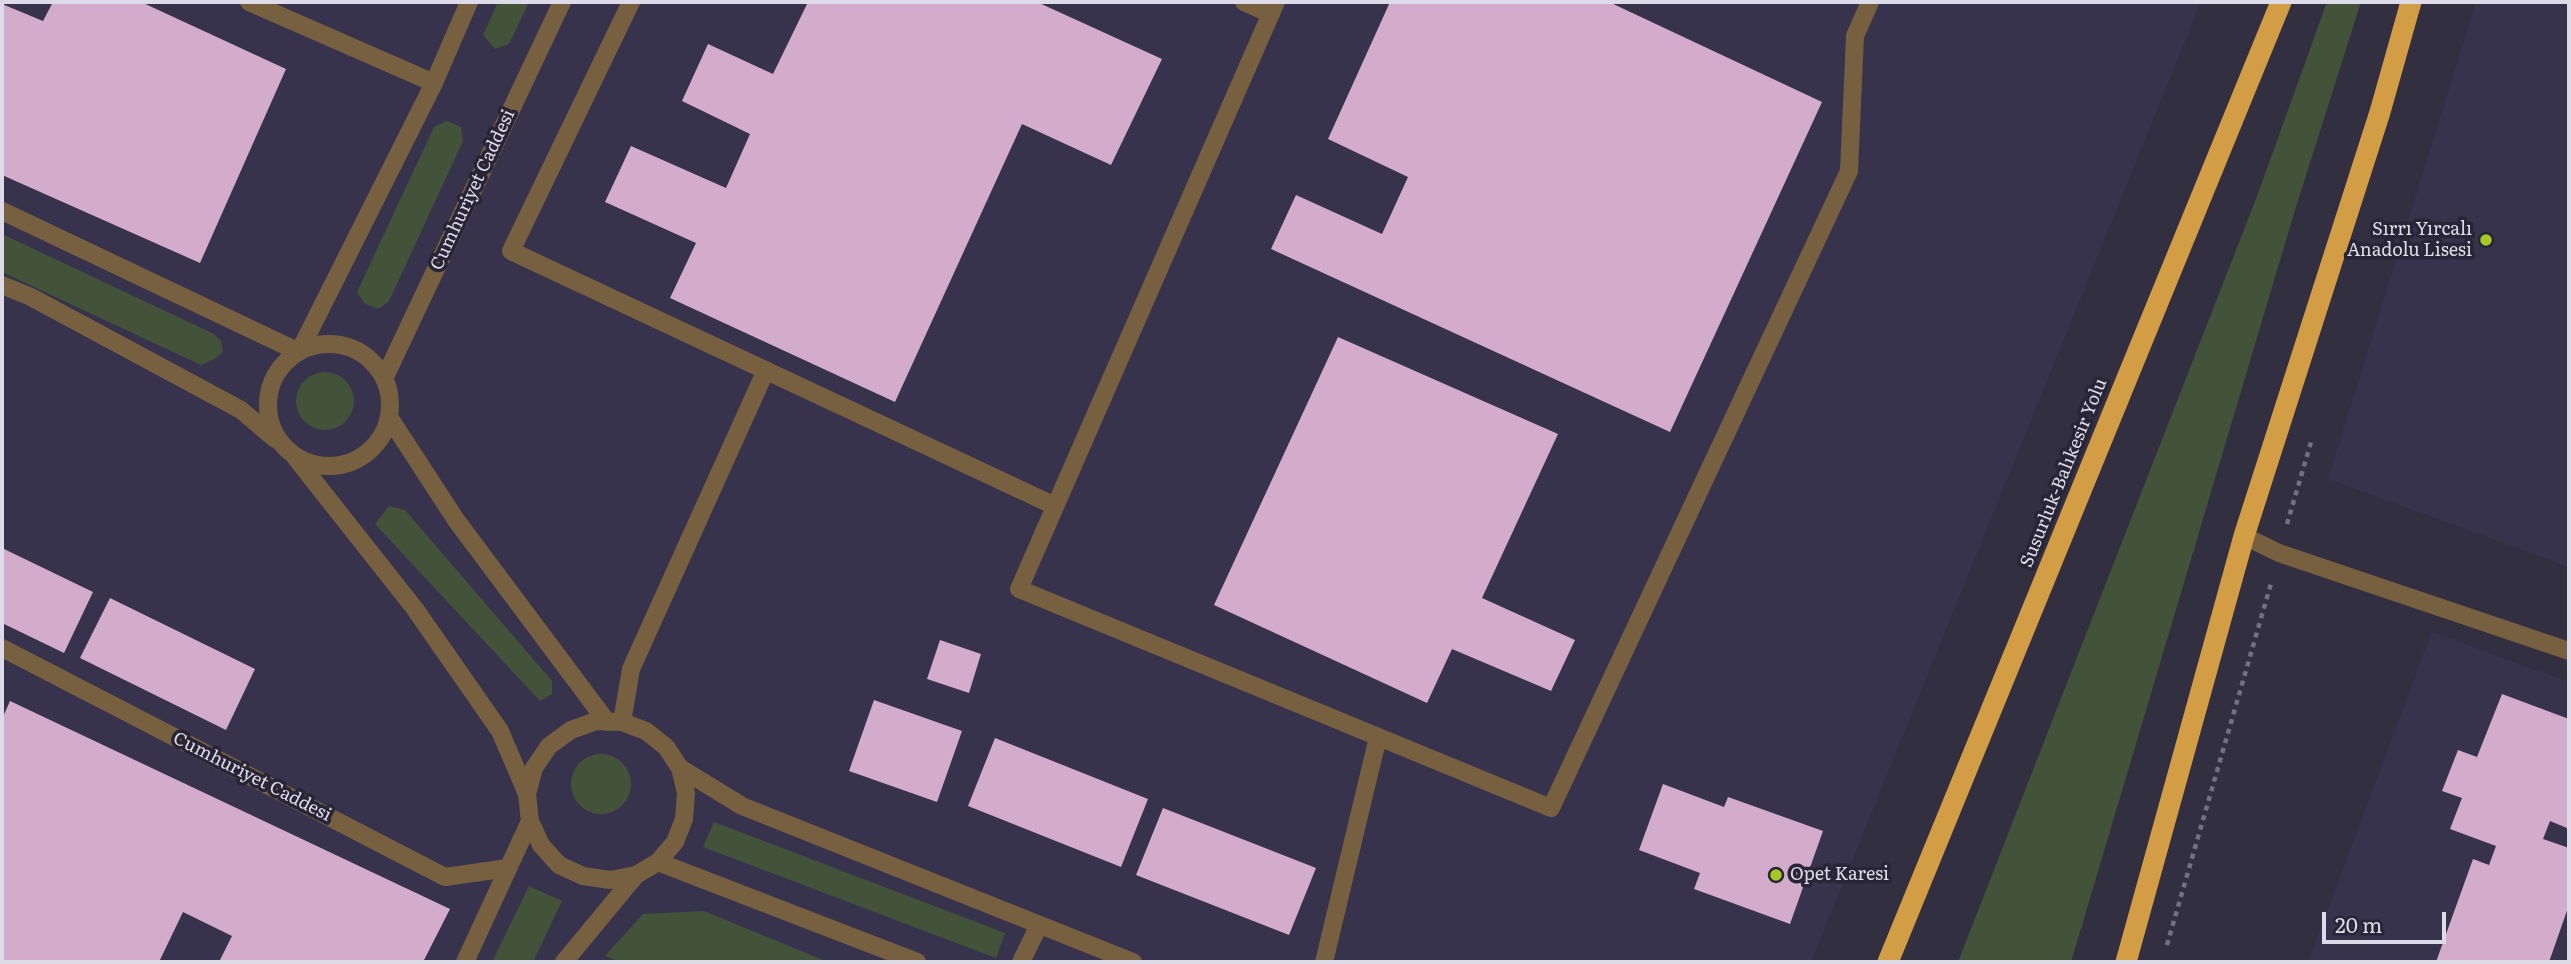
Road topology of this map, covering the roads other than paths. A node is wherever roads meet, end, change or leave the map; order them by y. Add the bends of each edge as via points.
1 (249, 2) edge
2 (469, 2) edge
3 (562, 2) edge
4 (631, 2) edge
5 (1244, 2) edge
6 (1870, 2) edge
7 (2281, 2) edge
8 (2411, 2) edge
9 (1274, 8) edge
10 (434, 83) junction
11 (2, 211) edge
12 (2, 285) edge
13 (299, 352) junction
14 (766, 370) junction
15 (384, 379) junction
16 (389, 417) junction
17 (279, 443) junction
18 (295, 457) junction
19 (1055, 506) junction
20 (2244, 536) junction
21 (2, 648) edge
22 (2569, 650) edge
23 (615, 722) junction
24 (1378, 737) junction
25 (680, 768) junction
26 (527, 794) junction
27 (530, 821) junction
28 (658, 862) junction
29 (508, 868) junction
30 (636, 874) junction
31 (1039, 925) junction
32 (465, 962) edge
33 (564, 962) edge
34 (917, 962) edge
35 (1021, 962) edge
36 (1133, 962) edge
37 (1324, 962) edge
38 (1888, 962) edge
39 (2126, 962) edge

1 - 10 street
2 - 10 street
3 - 15 street, Cumhuriyet Caddesi
4 - 14 street via 511,251
5 - 9 street
6 - 24 street via 1854,36 1849,171 1551,808
7 - 38 highway, Susurluk-Balıkesir Yolu
8 - 20 highway
9 - 19 street
10 - 13 street
11 - 13 street
12 - 17 street via 241,410
13 - 15 street via 318,345 357,351
13 - 17 street via 283,365 267,403
14 - 19 street
14 - 23 street via 631,669
15 - 16 street
16 - 18 street via 382,436 352,462 333,467
16 - 23 street via 456,520
17 - 18 street
18 - 26 street via 415,609 500,731
19 - 24 street via 1019,589
20 - 22 street via 2279,553
20 - 39 highway
21 - 29 street, Cumhuriyet Caddesi via 445,877
23 - 25 street via 646,731 666,747
23 - 26 street via 571,730 549,746 534,768
24 - 37 street
25 - 28 street via 686,793 684,819 675,842
25 - 31 street via 742,806
26 - 27 street
27 - 29 street
27 - 30 street via 541,845 559,865 583,876 610,880
28 - 30 street
28 - 34 street
29 - 32 street
30 - 33 street
31 - 35 street
31 - 36 street

